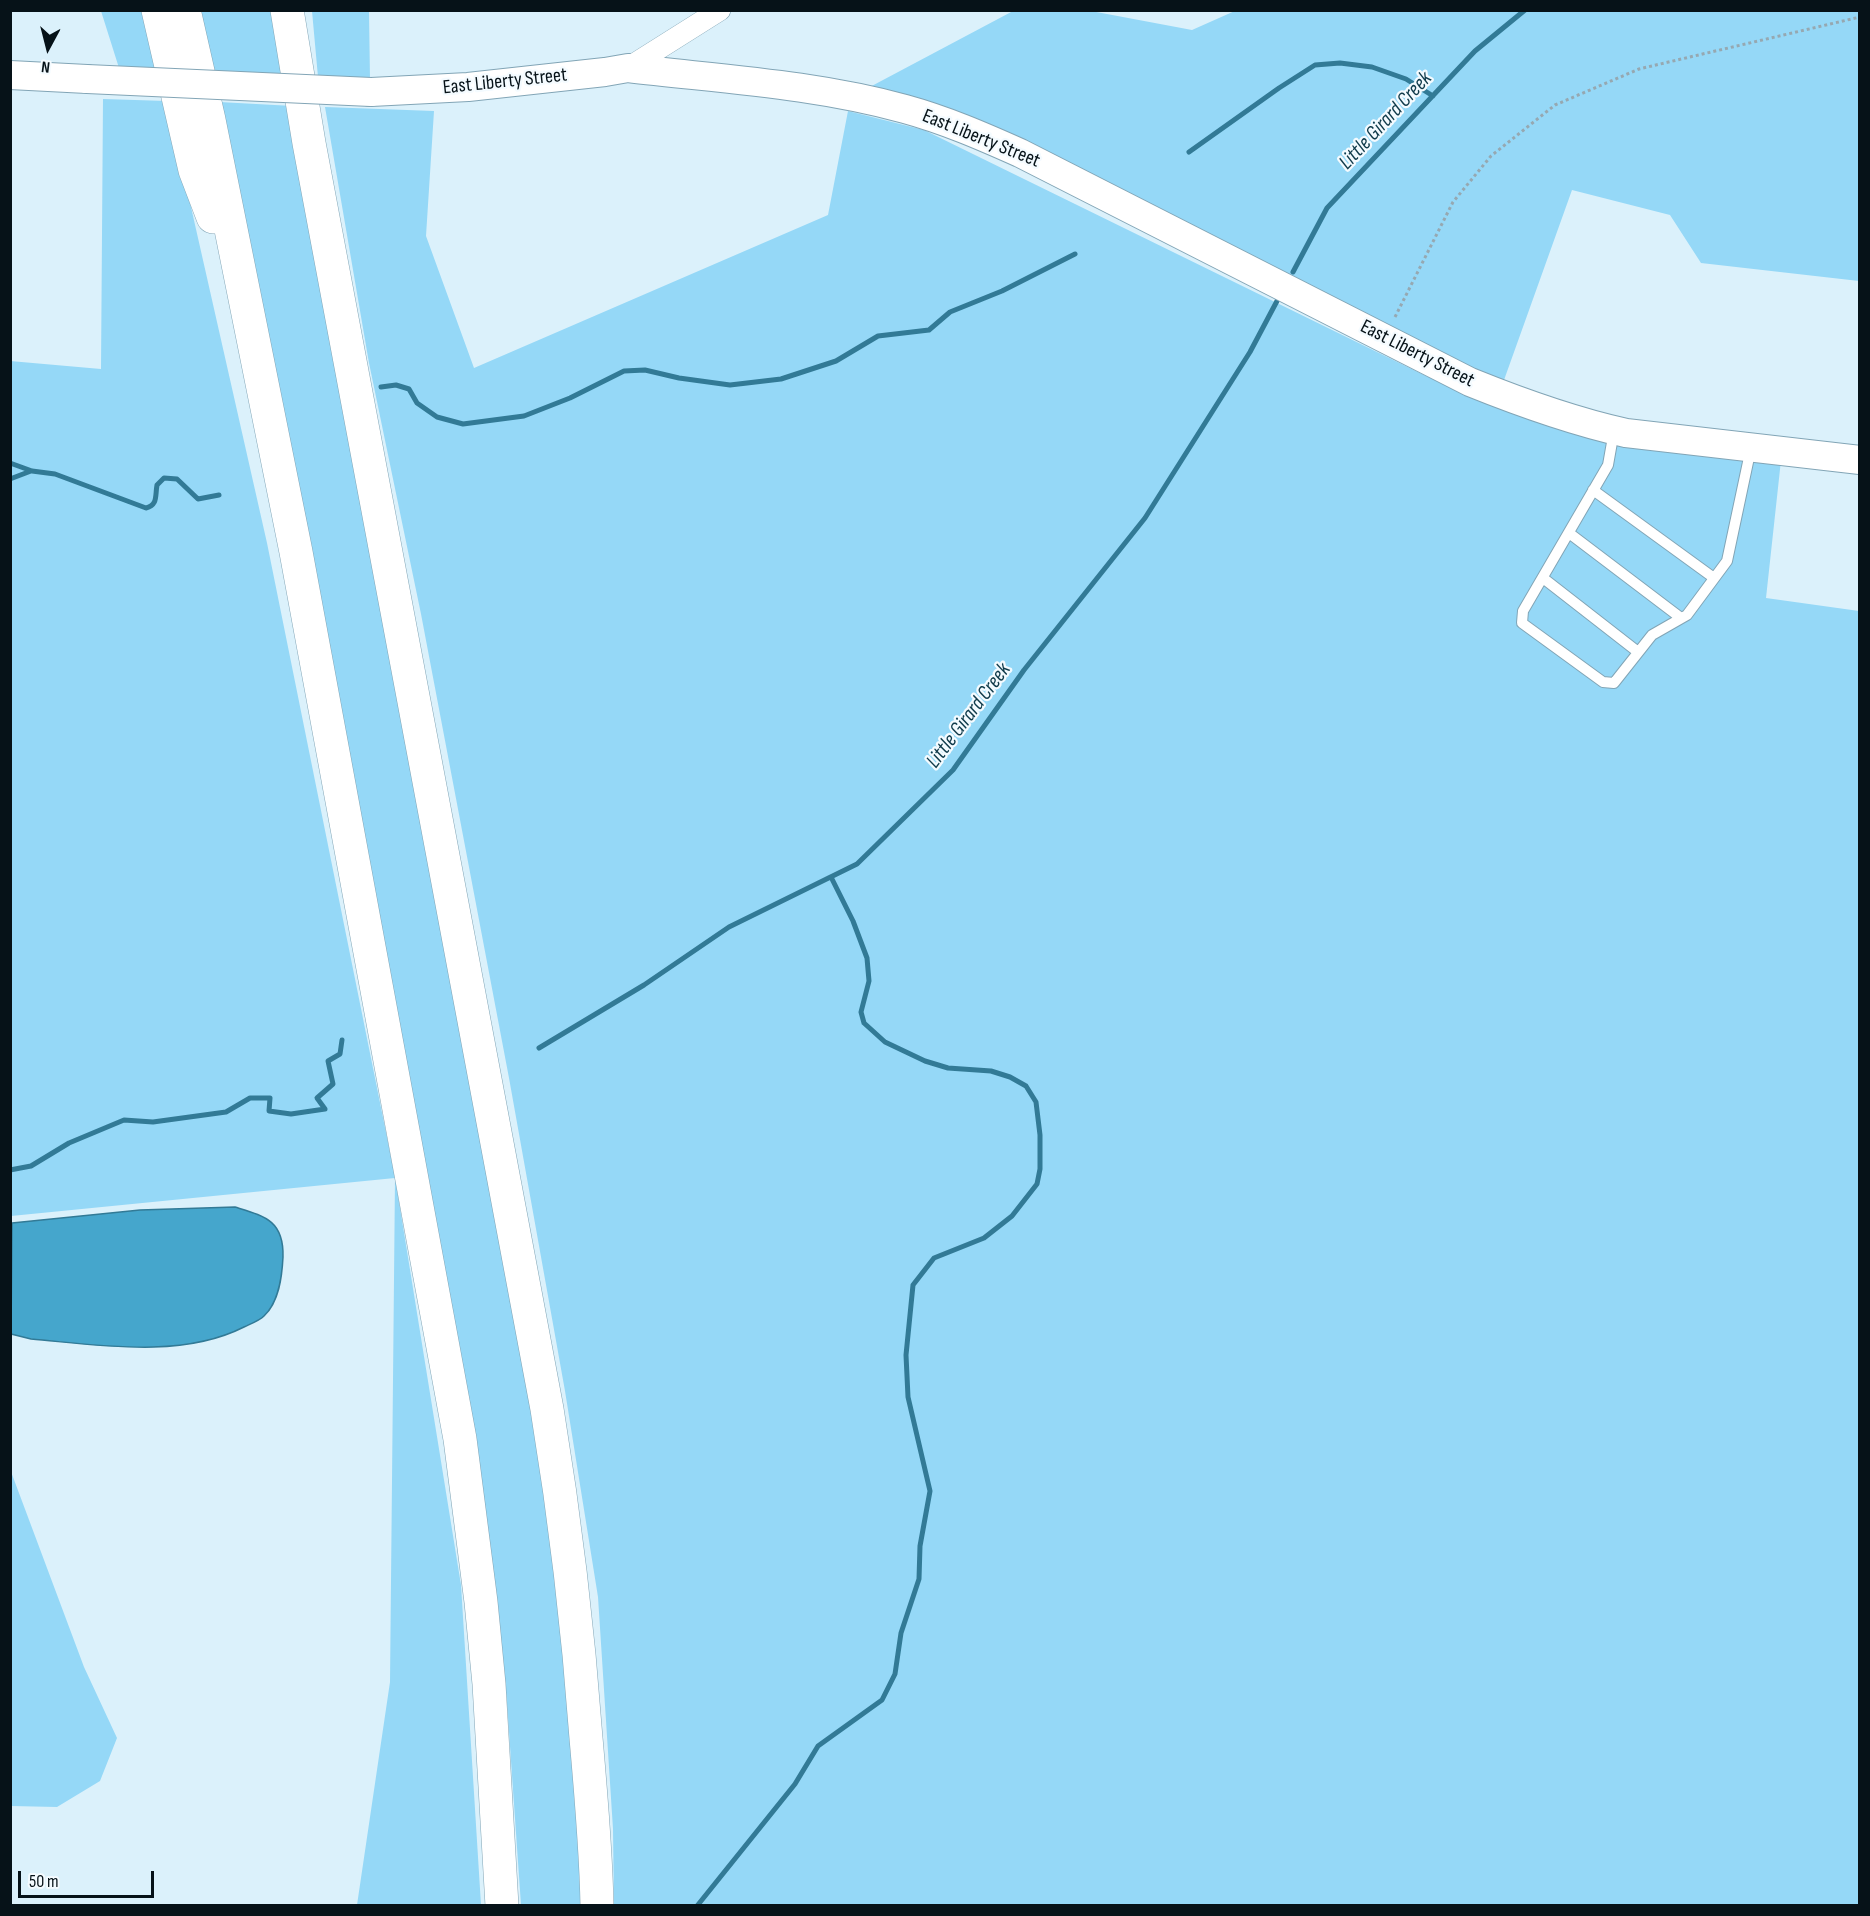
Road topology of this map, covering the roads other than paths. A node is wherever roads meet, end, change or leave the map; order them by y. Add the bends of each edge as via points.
1 (158, 10) edge
2 (184, 10) edge
3 (287, 10) edge
4 (720, 10) edge
5 (628, 68) junction
6 (10, 75) edge
7 (247, 307) junction
8 (1614, 430) junction
9 (1751, 447) junction
10 (1860, 460) edge
11 (1593, 490) junction
12 (1569, 532) junction
13 (1543, 578) junction
14 (1714, 578) junction
15 (1681, 618) junction
16 (1638, 652) junction
17 (502, 1905) edge
18 (597, 1905) edge

1 - 7 highway via 195,170
2 - 7 highway
3 - 18 highway via 547,1408 582,1680
4 - 5 street
5 - 6 street, East Liberty Street, bridge via 468,87 371,92
5 - 8 street, East Liberty Street via 851,97 963,127 1072,178 1470,382 1525,405
7 - 17 highway via 460,1439 489,1683
8 - 9 street, East Liberty Street
8 - 11 lane via 1608,465
9 - 10 street, East Liberty Street
9 - 14 lane via 1727,561
11 - 12 lane
11 - 14 lane
12 - 13 lane
12 - 15 lane
13 - 16 lane
13 - 16 lane via 1521,623 1603,682 1614,683
14 - 15 lane
15 - 16 lane via 1652,635

